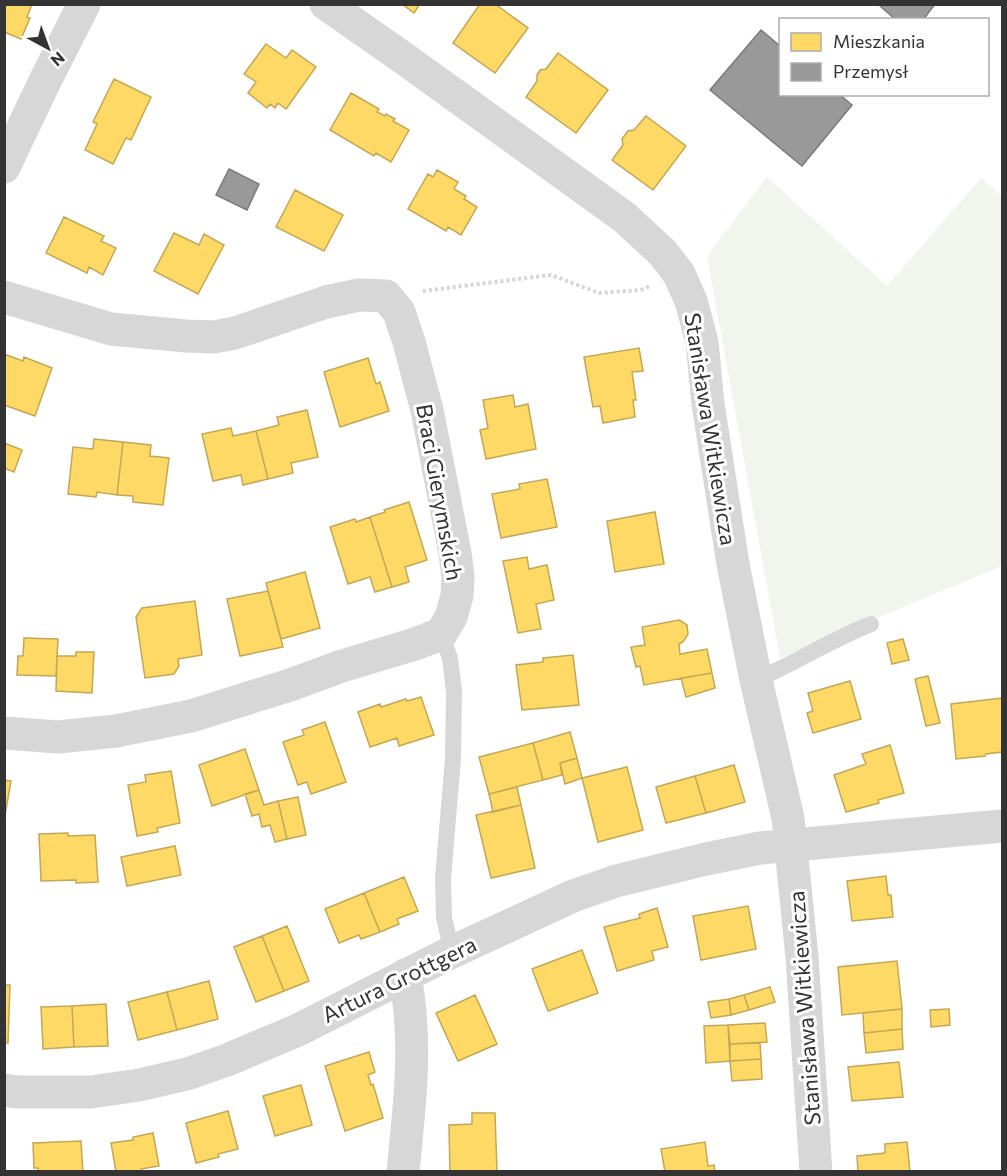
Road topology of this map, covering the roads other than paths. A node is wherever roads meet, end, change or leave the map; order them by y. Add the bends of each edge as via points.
1 (84, 4) edge
2 (326, 4) edge
3 (4, 167) edge
4 (4, 297) edge
5 (871, 624) dead end
6 (441, 634) junction
7 (756, 680) junction
8 (4, 733) edge
9 (1002, 826) edge
10 (791, 846) junction
11 (452, 952) junction
12 (405, 975) junction
13 (4, 1090) edge
14 (404, 1172) edge
15 (816, 1172) edge

1 - 3 street
2 - 7 street, Stanisława Witkiewicza via 624,217 663,253 679,274 702,342 733,564
4 - 6 street, Braci Gierymskich via 111,329 214,338 326,302 359,295 386,296 399,312 409,342 427,410 455,553 457,596 452,617
5 - 7 lane
6 - 8 street via 191,716 116,731 58,736
6 - 11 lane via 450,658 454,691 453,758 442,878 444,918
7 - 10 street, Stanisława Witkiewicza via 789,818
9 - 10 street
10 - 11 street, Artura Grottgera via 760,848 616,881 573,896
10 - 15 street, Stanisława Witkiewicza
11 - 12 street, Artura Grottgera
12 - 13 street, Artura Grottgera via 298,1030 187,1074 91,1092
12 - 14 street via 411,1013 411,1054

